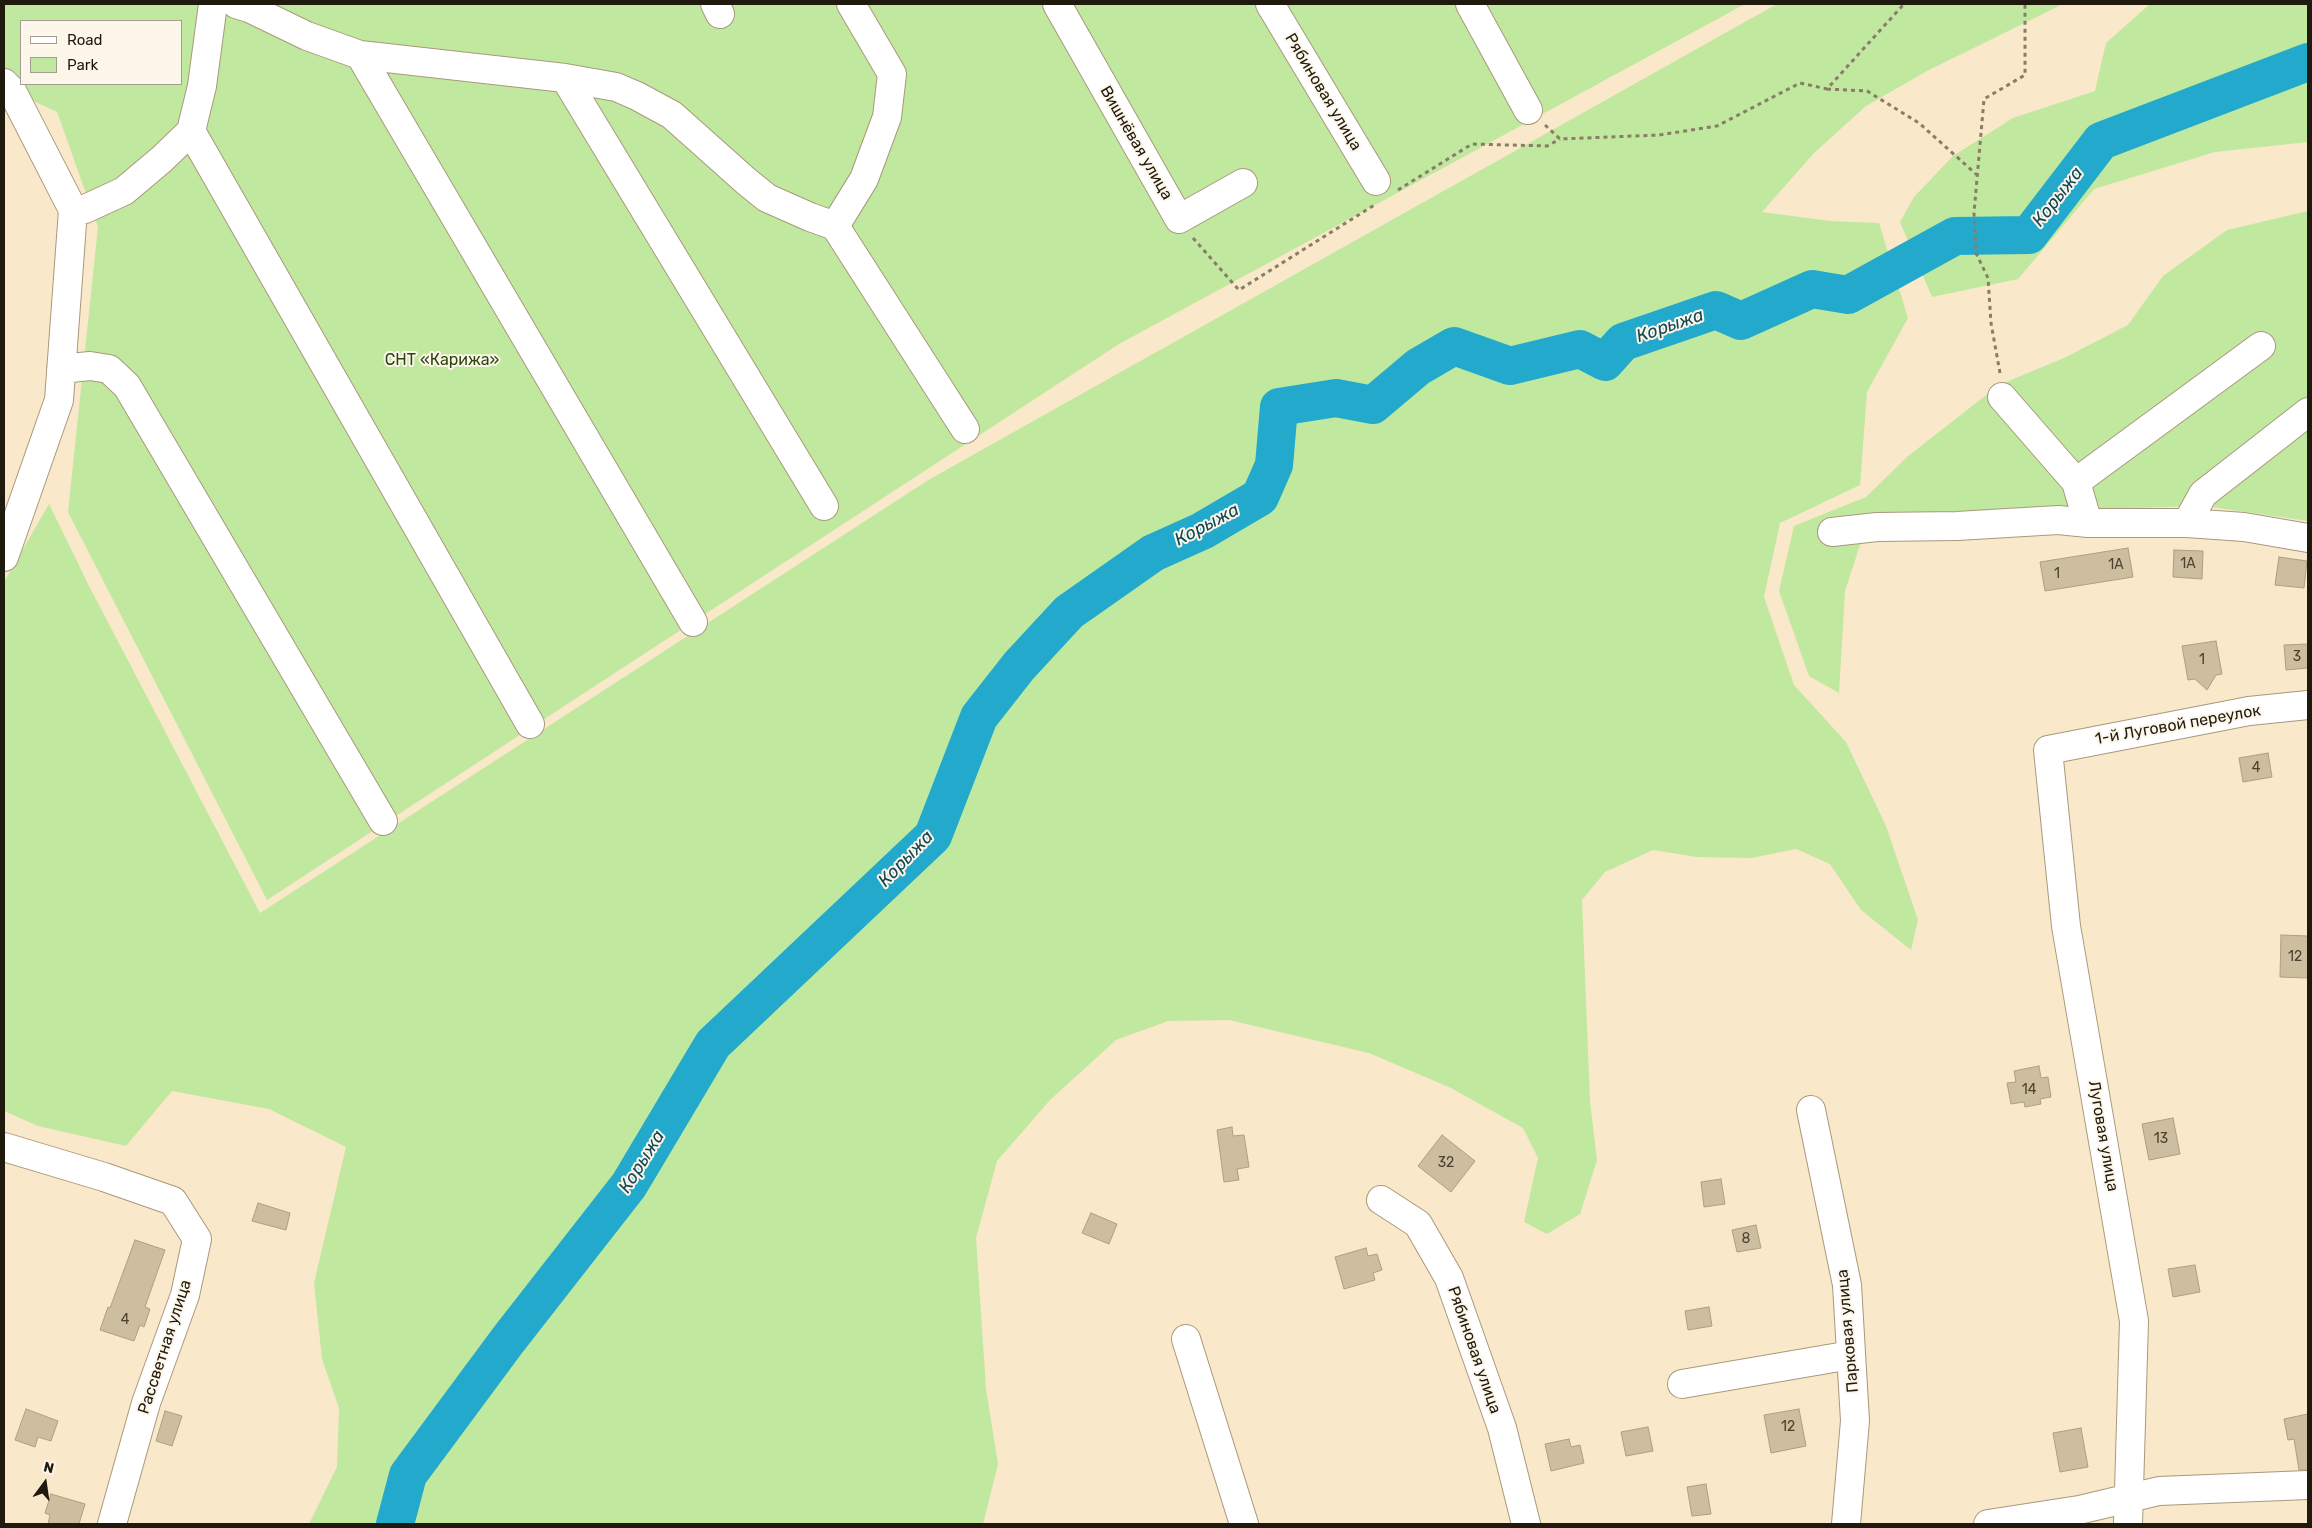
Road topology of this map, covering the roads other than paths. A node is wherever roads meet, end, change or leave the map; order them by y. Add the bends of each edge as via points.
1 (213, 4) edge
2 (236, 4) edge
3 (851, 4) edge
4 (1057, 4) edge
5 (1270, 4) edge
6 (1470, 4) edge
7 (360, 55) junction
8 (565, 78) junction
9 (4, 83) edge
10 (1528, 110) road end
11 (191, 131) junction
12 (1243, 183) dead end
13 (1384, 191) road end
14 (73, 210) junction
15 (835, 226) junction
16 (2261, 346) dead end
17 (61, 369) junction
18 (2002, 397) dead end
19 (2308, 412) edge
20 (965, 428) dead end
21 (2076, 482) junction
22 (824, 506) dead end
23 (2088, 523) junction
24 (2187, 523) junction
25 (1832, 532) dead end
26 (2308, 538) edge
27 (4, 557) edge
28 (693, 622) dead end
29 (2308, 705) edge
30 (530, 724) dead end
31 (2048, 750) joint
32 (383, 821) dead end
33 (1811, 1110) dead end
34 (4, 1148) edge
35 (1381, 1200) dead end
36 (1186, 1339) dead end
37 (1851, 1355) junction
38 (1682, 1384) dead end
39 (2308, 1486) edge
40 (2129, 1511) edge
41 (112, 1524) edge
42 (1244, 1524) edge
43 (1526, 1524) edge
44 (1846, 1524) edge
45 (1988, 1524) edge

1 - 11 street via 202,86
2 - 7 street
3 - 15 street via 892,74 887,117 864,179
4 - 12 street, Вишнёвая улица via 1179,219
5 - 13 street, Рябиновая улица
6 - 10 street
7 - 8 street
7 - 28 street
8 - 15 street via 616,87 672,115 768,198
8 - 22 street
9 - 14 street via 12,91
11 - 14 street via 124,191 85,209
11 - 30 street
14 - 17 street
15 - 20 street
16 - 21 street
17 - 27 street via 59,400
17 - 32 street via 90,366 109,369 127,386
18 - 21 street
19 - 24 street via 2203,494
21 - 23 street
23 - 24 street
23 - 25 street via 2058,520 1877,527
24 - 26 street via 2244,527
29 - 31 street, 1-й Луговой переулок via 2249,711
31 - 40 street, Луговая улица via 2066,926 2134,1321
33 - 37 street, Парковая улица via 1847,1285
34 - 41 street, Рассветная улица via 173,1201 197,1239 185,1294 146,1403
35 - 43 street, Рябиновая улица via 1418,1224 1449,1278 1502,1428
36 - 42 street
37 - 38 street
37 - 44 street, Парковая улица via 1855,1420
39 - 40 street via 2159,1491
40 - 45 street via 2079,1510

